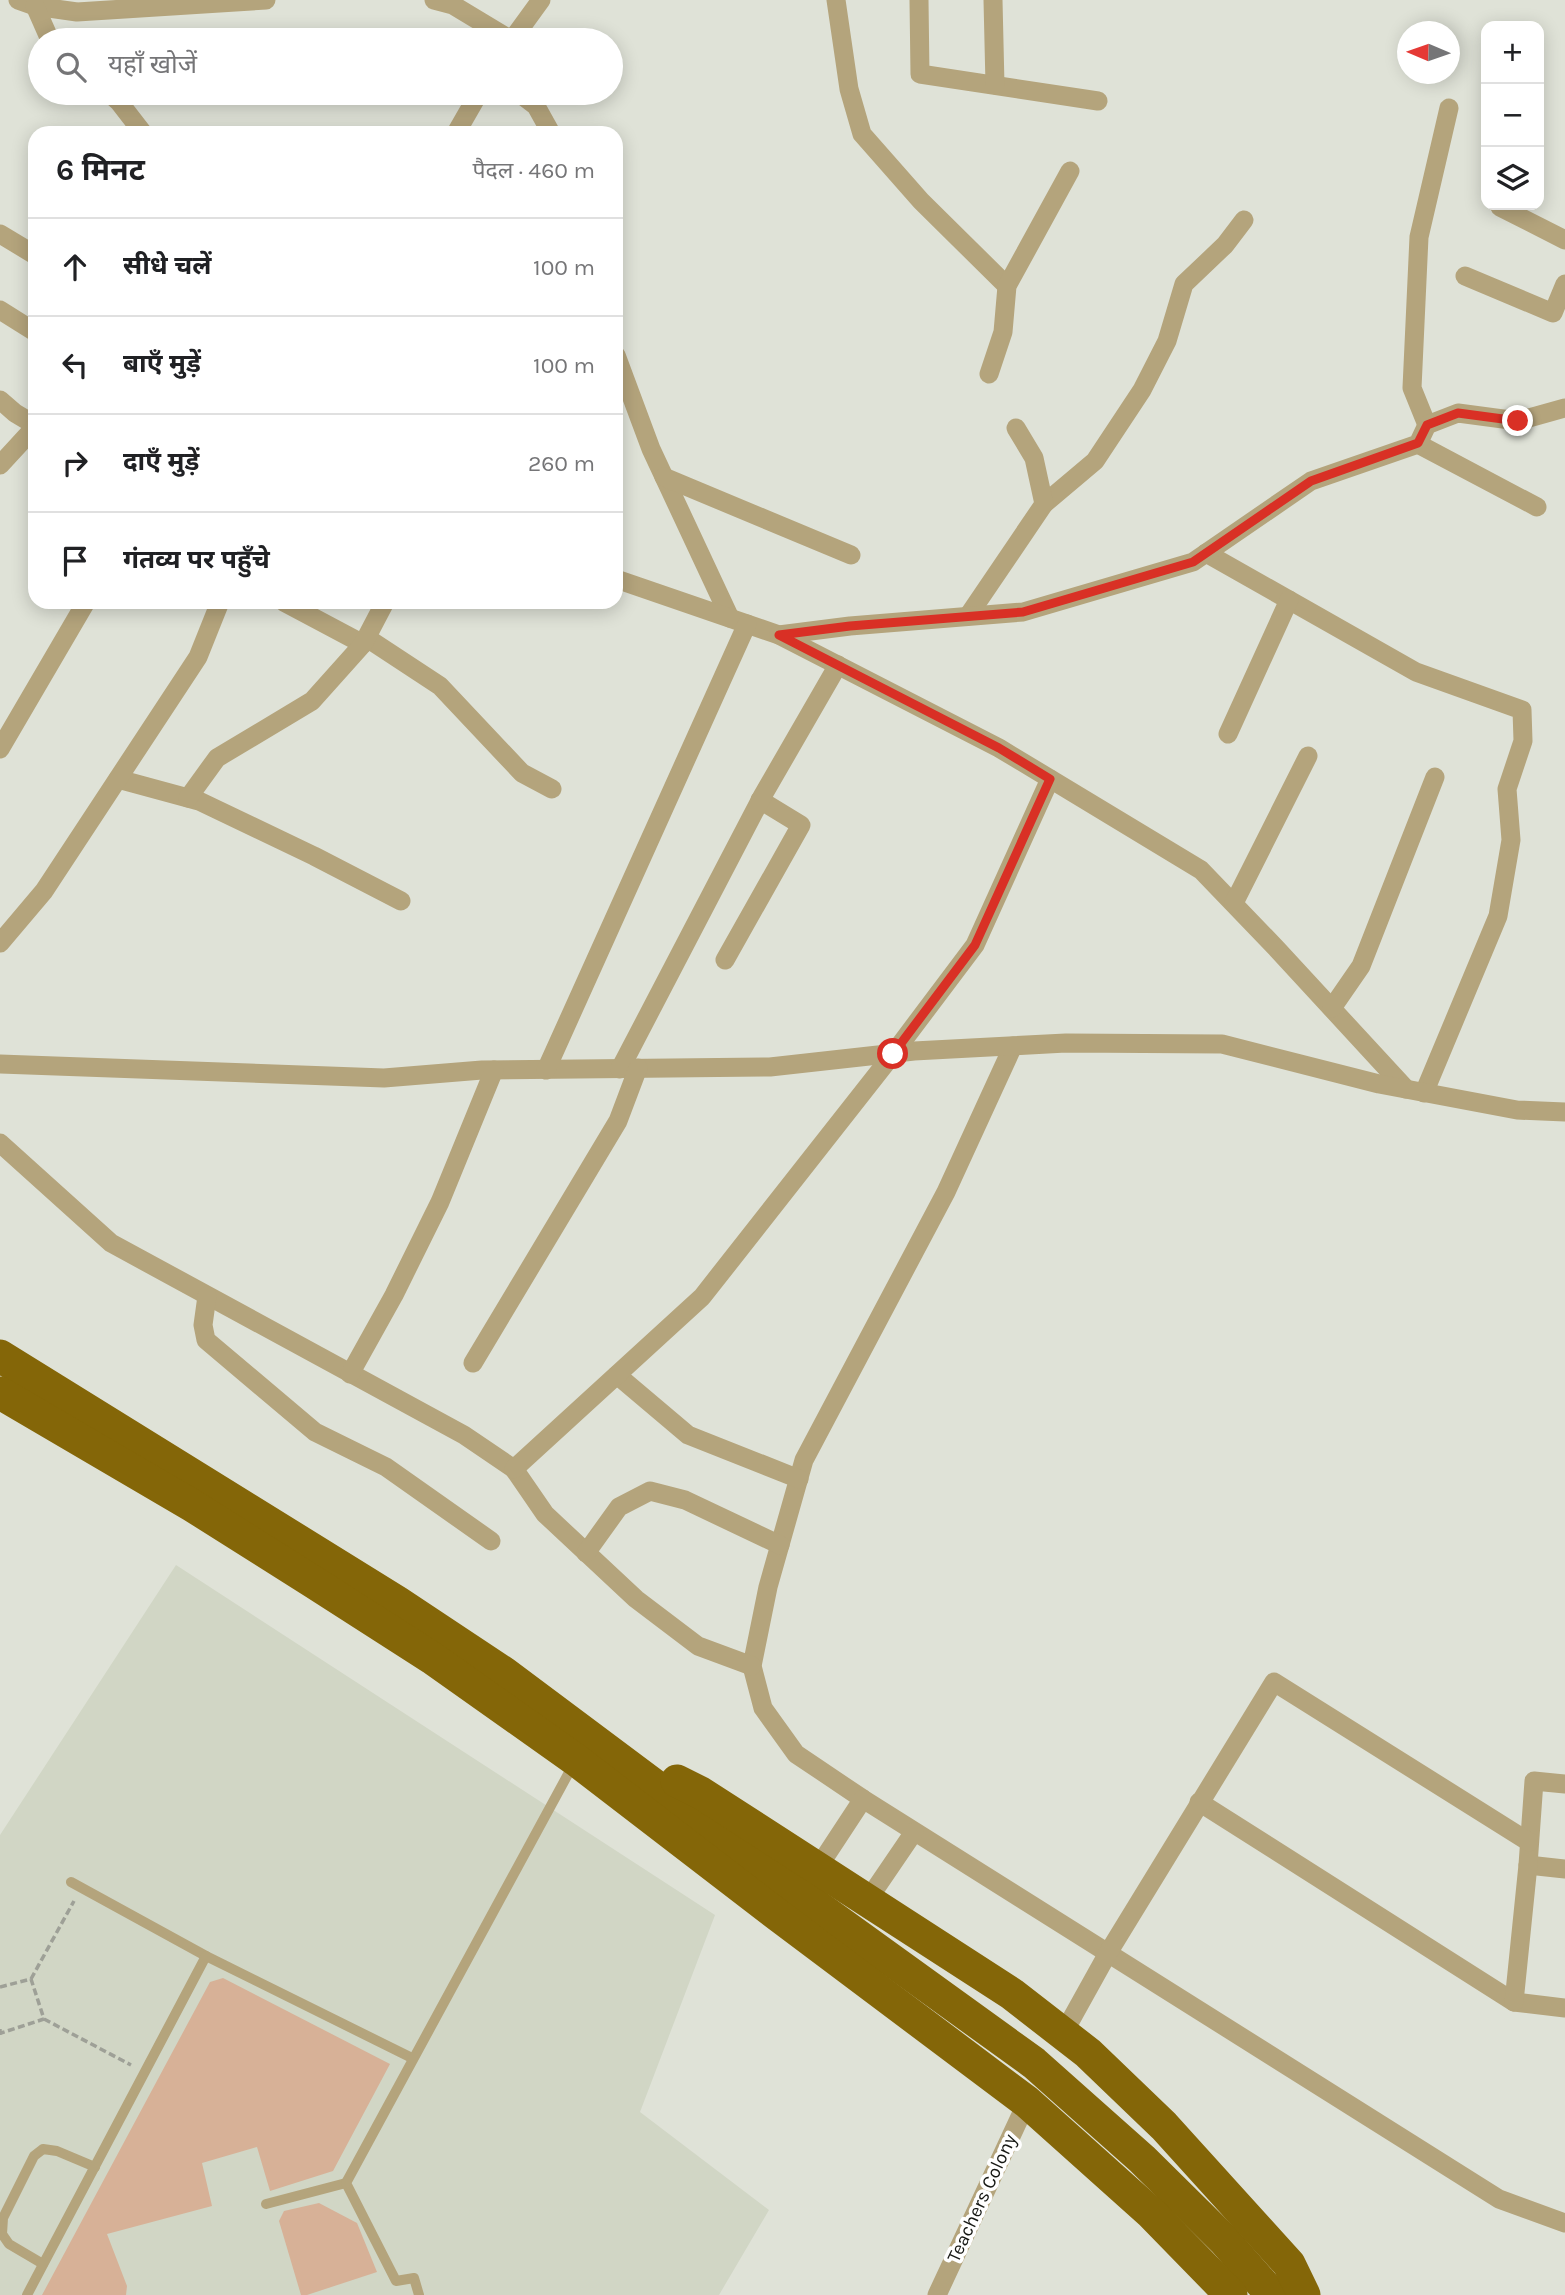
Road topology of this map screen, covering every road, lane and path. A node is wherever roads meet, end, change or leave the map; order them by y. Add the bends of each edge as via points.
1 (265, 0) edge
2 (434, 0) edge
3 (541, 0) edge
4 (836, 0) edge
5 (919, 0) edge
6 (993, 0) edge
7 (27, 3) edge
8 (43, 28) edge
9 (491, 28) edge
10 (520, 28) edge
11 (995, 85) junction
12 (1098, 101) dead end
13 (121, 105) edge
14 (472, 105) edge
15 (535, 105) edge
16 (1449, 108) dead end
17 (138, 126) edge
18 (460, 126) edge
19 (547, 126) edge
20 (1070, 171) dead end
21 (1506, 210) edge
22 (1244, 220) dead end
23 (0, 234) edge
24 (1565, 240) edge
25 (28, 251) edge
26 (1465, 276) dead end
27 (1565, 284) edge
28 (1007, 286) junction
29 (0, 310) edge
30 (28, 328) edge
31 (989, 373) dead end
32 (623, 374) edge
33 (0, 400) edge
34 (1565, 408) edge
35 (28, 421) edge
36 (1427, 425) junction
37 (1016, 428) dead end
38 (28, 434) edge
39 (1418, 443) junction
40 (0, 465) edge
41 (664, 477) junction
42 (1044, 504) junction
43 (1536, 507) dead end
44 (1206, 553) junction
45 (850, 555) dead end
46 (623, 581) edge
47 (1289, 600) junction
48 (82, 609) edge
49 (217, 609) edge
50 (299, 609) edge
51 (381, 609) edge
52 (968, 616) junction
53 (738, 621) junction
54 (779, 635) junction
55 (365, 641) junction
56 (838, 665) junction
57 (1228, 734) dead end
58 (0, 749) edge
59 (1308, 756) dead end
60 (1436, 777) dead end
61 (118, 779) junction
62 (1050, 779) junction
63 (552, 789) dead end
64 (188, 798) junction
65 (760, 800) junction
66 (401, 901) dead end
67 (1234, 903) junction
68 (0, 943) edge
69 (725, 960) dead end
70 (1332, 1008) junction
71 (1013, 1046) junction
72 (893, 1054) junction
73 (0, 1064) edge
74 (629, 1068) junction
75 (546, 1069) junction
76 (494, 1070) junction
77 (1415, 1091) junction
78 (1565, 1112) edge
79 (0, 1143) edge
80 (207, 1296) junction
81 (0, 1356) edge
82 (473, 1363) dead end
83 (350, 1374) junction
84 (617, 1375) junction
85 (0, 1393) edge
86 (102, 1436) junction
87 (514, 1469) junction
88 (799, 1479) junction
89 (491, 1541) dead end
90 (780, 1545) junction
91 (586, 1553) junction
92 (752, 1666) junction
93 (584, 1750) junction
94 (1565, 1784) edge
95 (863, 1799) junction
96 (1199, 1802) junction
97 (914, 1832) junction
98 (1530, 1842) junction
99 (1528, 1865) junction
100 (1565, 1868) edge
101 (817, 1869) junction
102 (71, 1882) dead end
103 (82, 1888) junction
104 (867, 1901) junction
105 (1108, 1953) junction
106 (206, 1956) junction
107 (31, 1979) junction
108 (0, 1987) edge
109 (1514, 2002) junction
110 (1565, 2008) edge
111 (44, 2018) junction
112 (0, 2032) edge
113 (1063, 2034) junction
114 (412, 2058) junction
115 (145, 2072) junction
116 (1027, 2102) junction
117 (95, 2167) junction
118 (346, 2183) junction
119 (266, 2204) dead end
120 (1565, 2224) edge
121 (43, 2264) junction
122 (27, 2295) edge
123 (419, 2295) edge
124 (937, 2295) edge
125 (1231, 2295) edge
126 (1272, 2295) edge
127 (1304, 2295) edge

1 - 7 street via 77,12
2 - 9 street via 453,5
3 - 10 street
4 - 28 street via 849,89 862,134 921,201
5 - 11 street via 920,74
6 - 11 street
7 - 8 street
11 - 12 street
13 - 17 street
14 - 18 street
15 - 19 street
16 - 36 street via 1419,237 1412,388
20 - 28 street
21 - 24 street
22 - 42 street via 1184,284 1167,341 1142,390 1095,461
23 - 25 street
26 - 27 street via 1553,313
28 - 31 street via 1003,332
29 - 30 street
32 - 41 street
33 - 35 street
34 - 36 street via 1518,421 1458,413
36 - 39 street
37 - 42 street via 1034,458
38 - 40 street
39 - 43 street
39 - 44 street via 1311,481
41 - 45 street
41 - 53 street
42 - 52 street
44 - 47 street
44 - 52 street via 1193,562 1023,612
46 - 53 street
47 - 57 street
47 - 77 street via 1416,672 1522,710 1523,741 1507,789 1511,839 1498,916
48 - 58 street
49 - 61 street via 198,657
50 - 55 street
51 - 55 street
52 - 54 street
53 - 54 street
53 - 75 street
54 - 56 street
55 - 63 street via 440,686 522,773
55 - 64 street via 312,701 217,758
56 - 62 street
56 - 65 street
59 - 67 street
60 - 70 street via 1361,966
61 - 64 street
61 - 68 street via 44,891
62 - 67 street via 1201,870
62 - 72 street via 975,945
64 - 66 street
65 - 69 street via 801,825
65 - 74 street
67 - 70 street
70 - 77 street
71 - 72 street
71 - 77 street via 1222,1044
71 - 88 street via 946,1192 804,1460
72 - 74 street via 770,1067
72 - 84 street via 702,1297
73 - 76 street via 384,1078
74 - 75 street
74 - 82 street via 618,1121
75 - 76 street
76 - 83 street via 440,1202
77 - 78 street via 1517,1110
79 - 80 street via 111,1242
80 - 83 street
80 - 89 street via 206,1340 315,1432 386,1467
81 - 86 highway
83 - 87 street via 464,1435
84 - 87 street
84 - 88 street via 688,1435
85 - 86 highway
86 - 93 highway via 200,1494 432,1658
87 - 91 street via 545,1514
88 - 90 street
90 - 91 street via 685,1500 650,1491 619,1507
90 - 92 street
91 - 92 street via 698,1646
92 - 95 street via 763,1708 796,1754
93 - 101 highway via 701,1793
93 - 114 lane
93 - 116 highway via 779,1916
93 - 126 highway via 793,1889 1034,2063 1142,2159
94 - 98 street via 1534,1781
95 - 97 street
95 - 101 street
96 - 98 street via 1274,1682
96 - 105 street
96 - 109 street
97 - 104 street
97 - 105 street
98 - 99 street
99 - 100 street
99 - 109 street
101 - 104 highway
102 - 103 lane
103 - 106 lane
103 - 107 path
104 - 113 highway via 1012,1994
105 - 113 street
105 - 120 street via 1499,2199
106 - 114 lane
106 - 115 lane
107 - 108 path
107 - 111 path
109 - 110 street
111 - 112 path
111 - 115 path
113 - 127 highway via 1164,2126 1289,2264
114 - 118 lane
115 - 117 lane
116 - 124 street, Teachers Colony
116 - 125 highway via 1151,2213
117 - 121 lane
117 - 121 lane via 57,2151 43,2149 34,2156 4,2218 2,2234 9,2244
118 - 119 lane
118 - 123 lane via 396,2281 414,2278
121 - 122 lane

